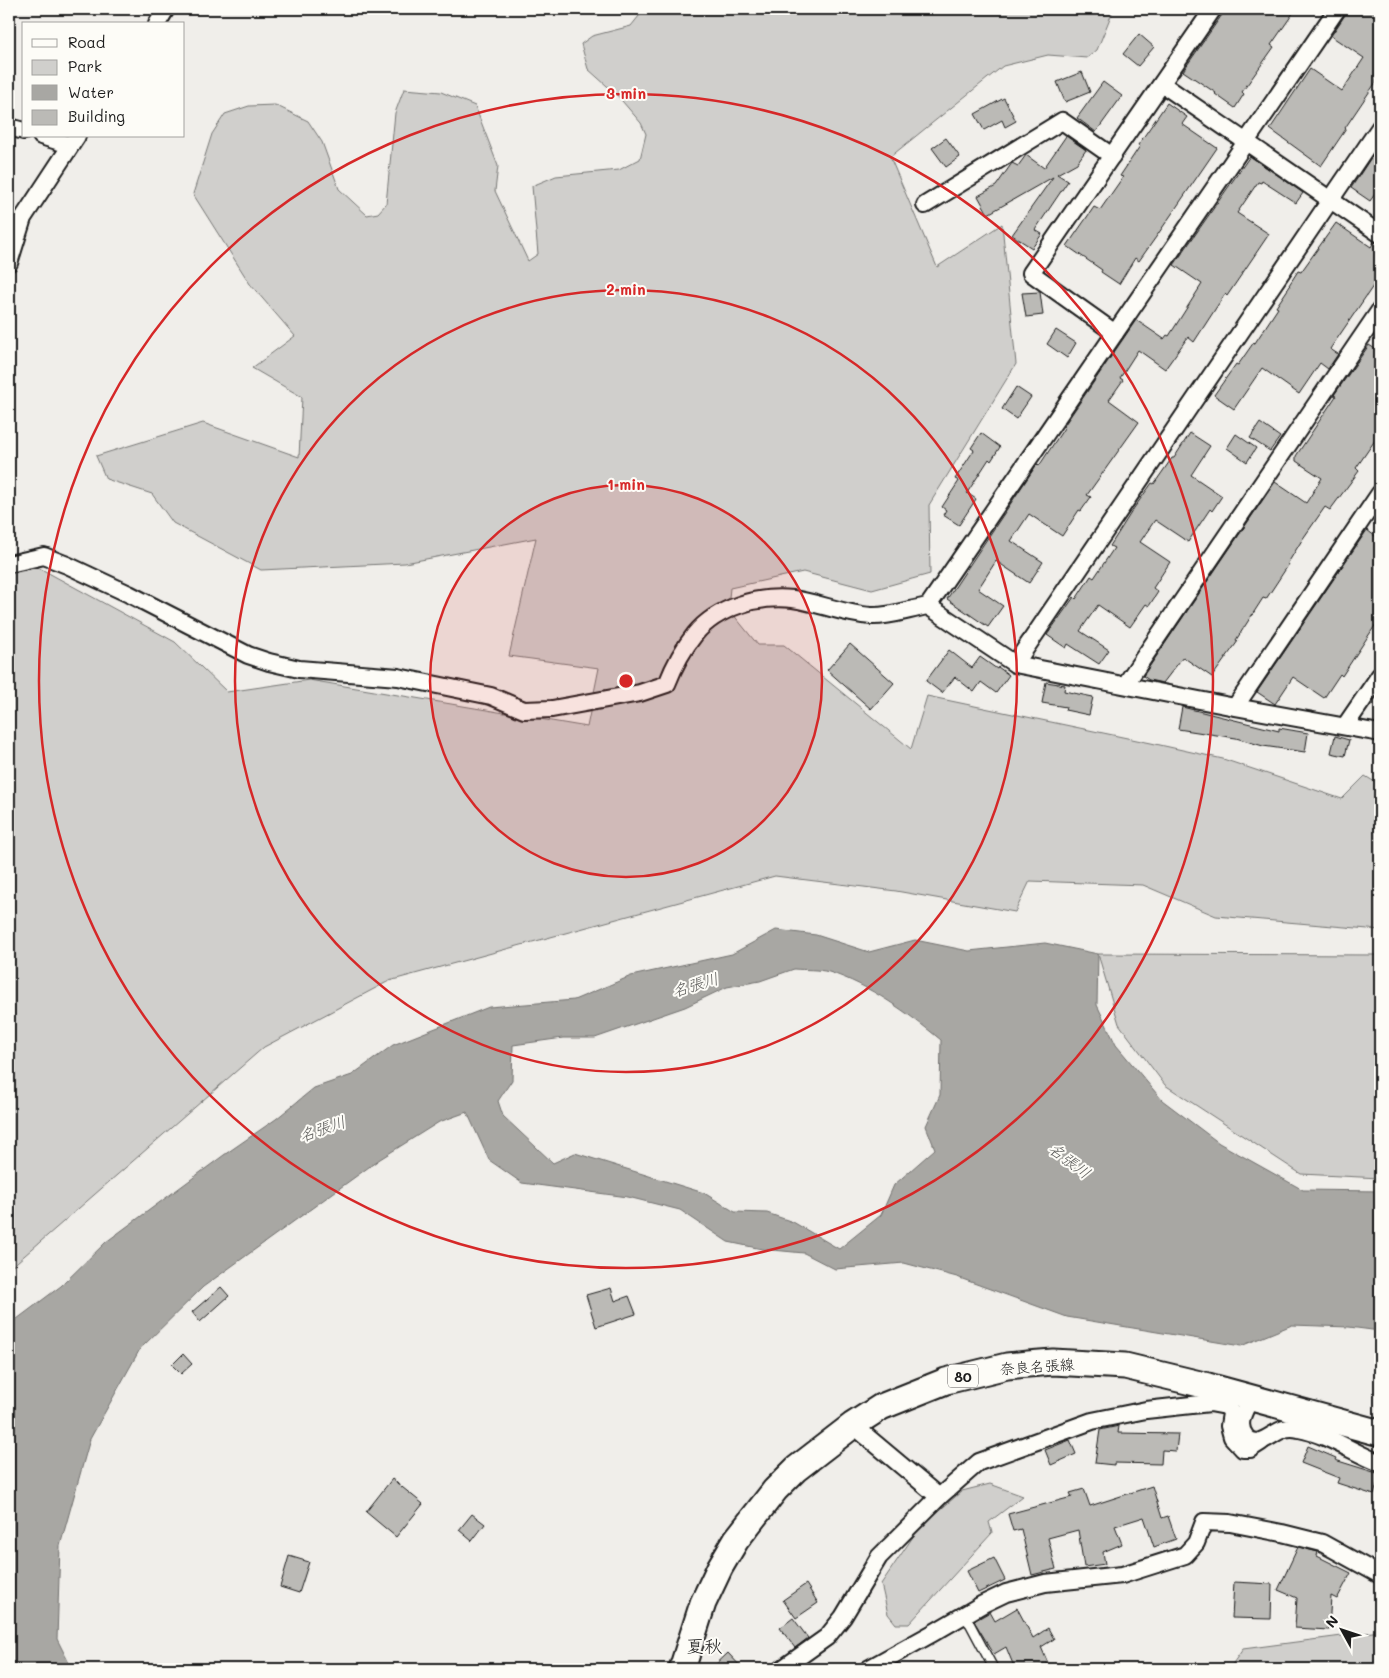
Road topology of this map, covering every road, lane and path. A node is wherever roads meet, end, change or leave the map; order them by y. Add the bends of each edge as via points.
1 (166, 9) edge
2 (1338, 9) edge
3 (1209, 11) edge
4 (158, 22) edge
5 (1162, 84) junction
6 (9, 127) edge
7 (1380, 127) edge
8 (22, 130) edge
9 (57, 138) edge
10 (73, 140) edge
11 (1246, 143) junction
12 (1112, 156) junction
13 (1330, 200) junction
14 (925, 205) dead end
15 (1380, 234) edge
16 (9, 263) edge
17 (1380, 310) edge
18 (1116, 332) junction
19 (1380, 493) edge
20 (9, 564) edge
21 (928, 606) junction
22 (1015, 664) junction
23 (1380, 675) edge
24 (1125, 685) junction
25 (1235, 707) junction
26 (1345, 726) junction
27 (1380, 733) edge
28 (1250, 1398) junction
29 (853, 1425) junction
30 (1380, 1433) edge
31 (1261, 1442) junction
32 (1380, 1463) edge
33 (939, 1497) junction
34 (1380, 1575) edge
35 (962, 1615) junction
36 (682, 1669) edge
37 (782, 1669) edge
38 (868, 1669) edge
39 (994, 1669) edge

1 - 4 street
2 - 11 street
3 - 5 street
5 - 11 street
5 - 12 street
6 - 8 street
7 - 13 street
9 - 10 street
10 - 16 street via 23,218
11 - 13 street
11 - 18 street
12 - 14 street via 1062,121
12 - 18 street via 1031,273
13 - 15 street
13 - 22 street
17 - 24 street
18 - 21 street
19 - 25 street
20 - 21 street via 44,556 248,655 269,662 299,669 398,677 491,696 524,710 552,709 640,693 667,684 675,664 696,632 710,620 740,604 791,599 872,616
21 - 22 street
22 - 24 street
23 - 26 street
24 - 25 street
25 - 26 street
26 - 27 street
28 - 29 main road, 奈良名張線 / 80 via 1125,1366 1053,1362 1007,1366 946,1382 881,1407
28 - 30 main road, 奈良名張線 / 80
28 - 31 street via 1241,1430 1246,1438
29 - 33 street
29 - 36 main road, 奈良名張線 / 80 via 796,1469 736,1540 703,1603
31 - 32 street via 1285,1429 1298,1429
31 - 33 street via 1250,1449 1243,1449 1236,1443 1229,1426 1231,1413 1226,1406 1210,1403 1146,1410 1092,1421 979,1462
33 - 37 street via 879,1557 843,1617 826,1637
34 - 35 street via 1322,1543 1230,1523 1204,1522 1196,1543 1185,1555 1122,1575 1030,1586 997,1597
35 - 38 street
35 - 39 lane

